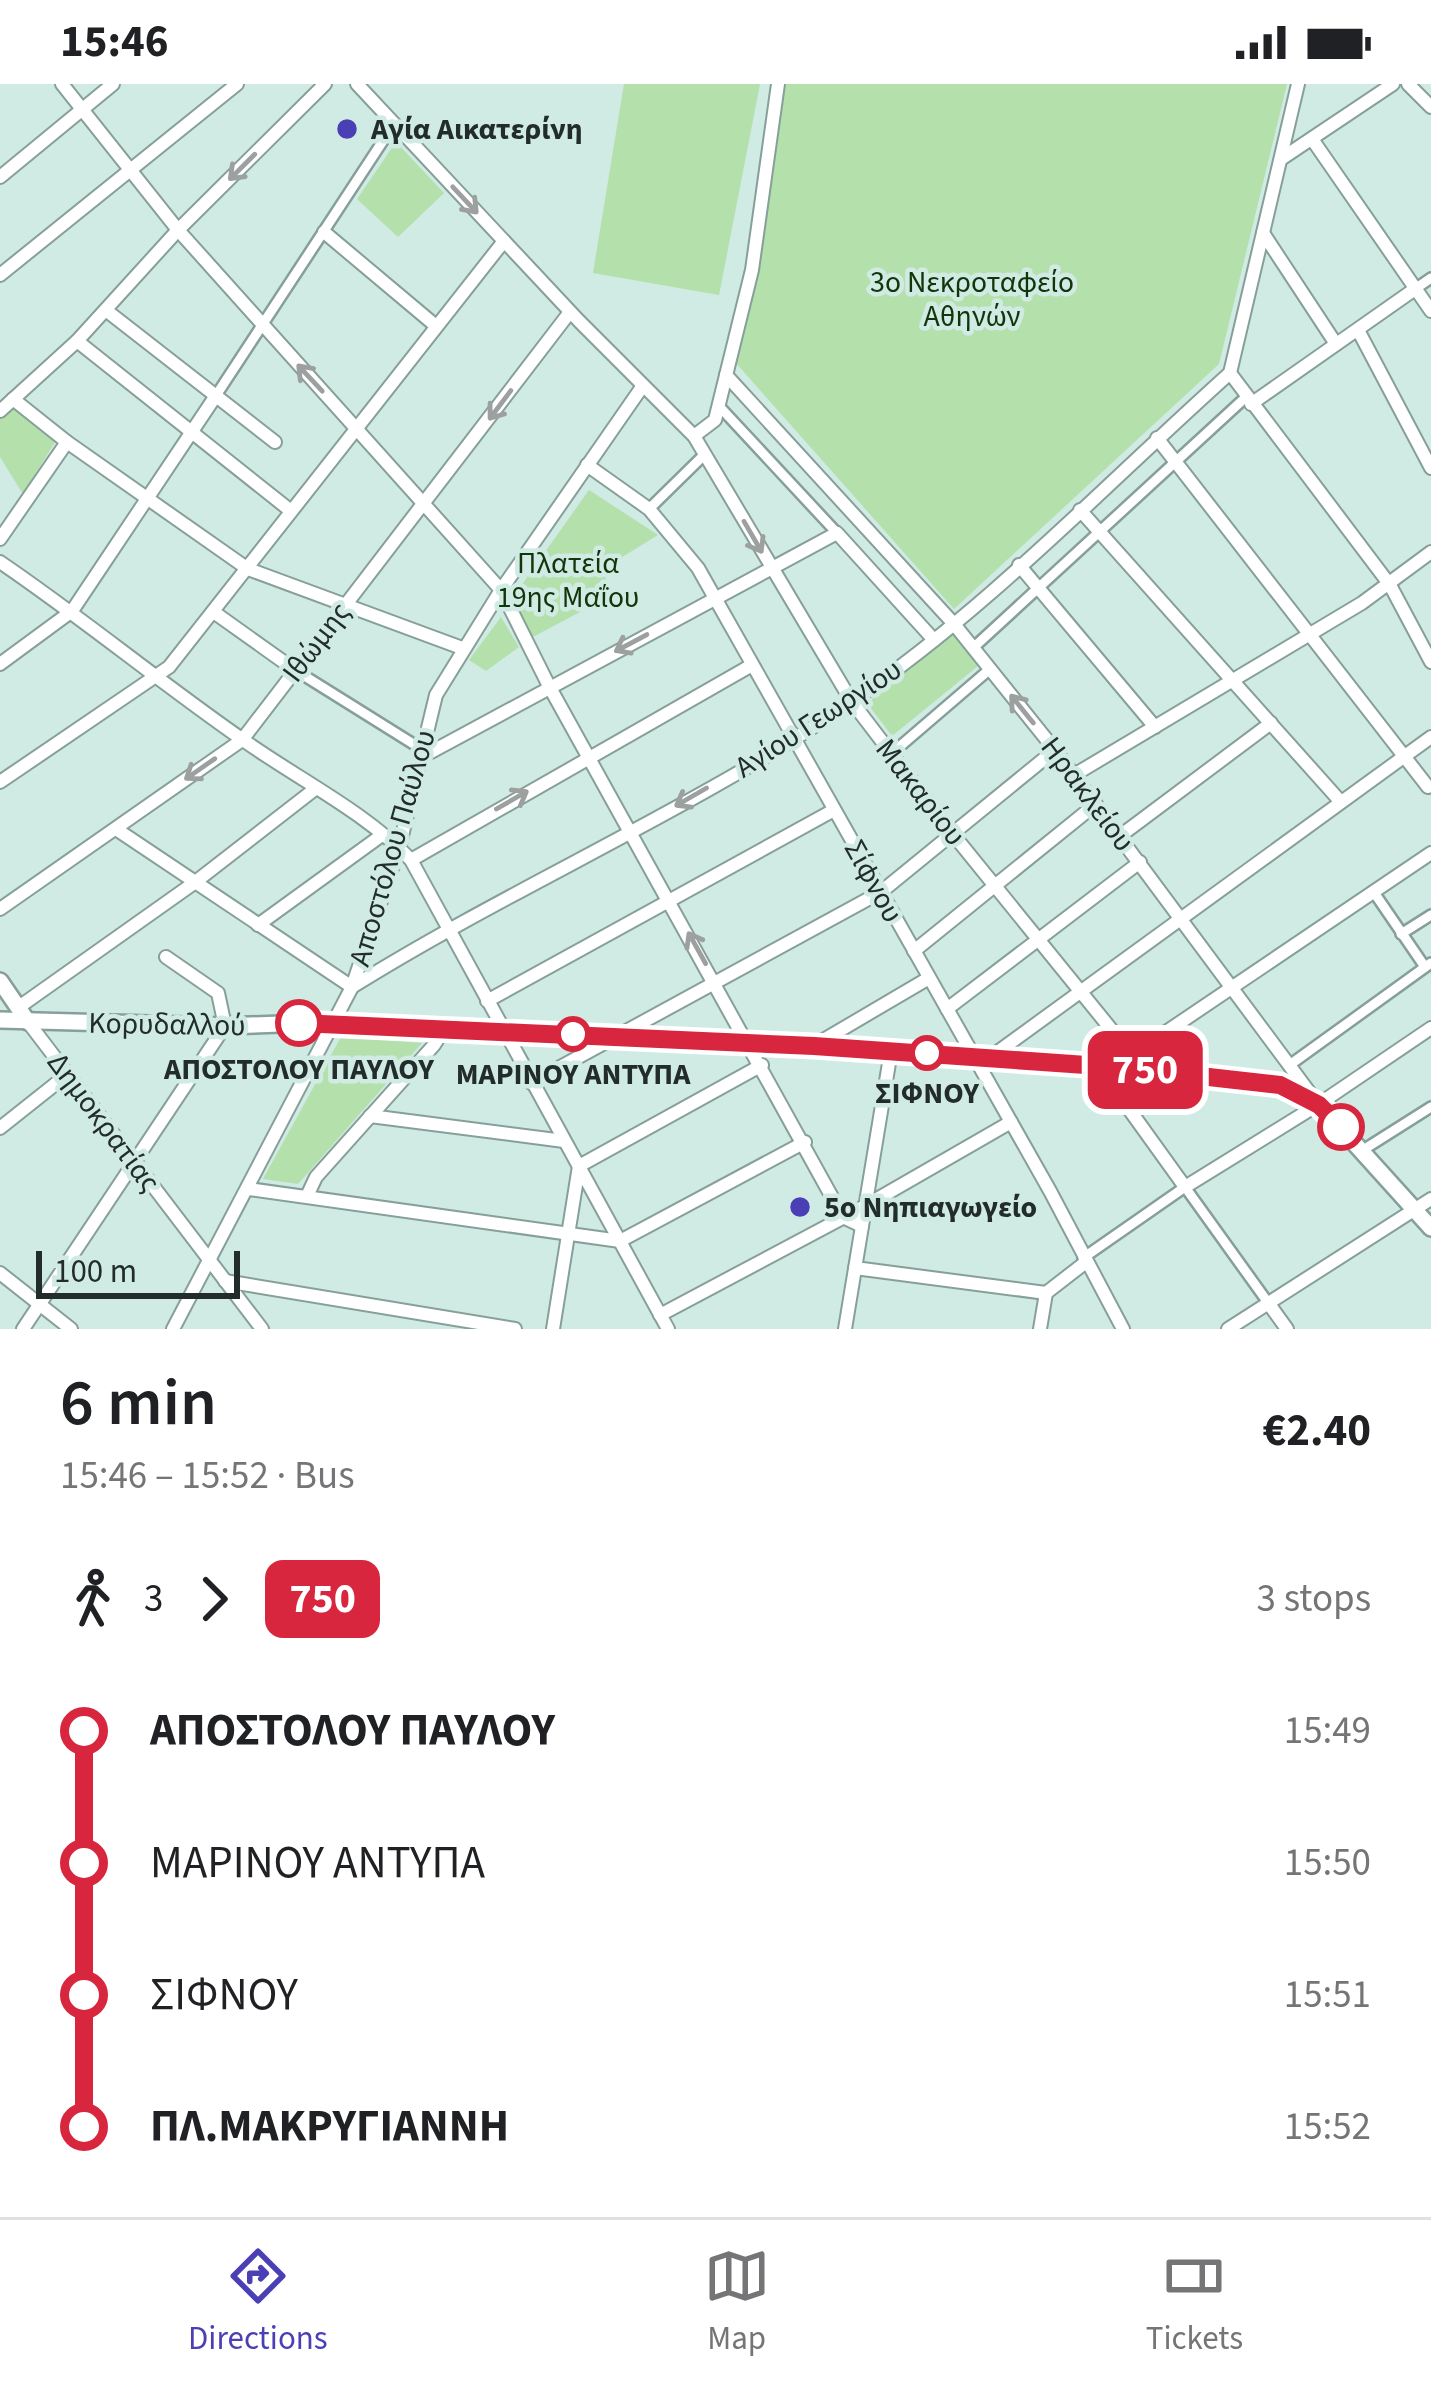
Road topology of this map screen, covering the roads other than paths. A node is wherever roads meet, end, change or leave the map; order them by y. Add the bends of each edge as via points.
1 (62, 84) edge
2 (113, 84) edge
3 (237, 84) edge
4 (325, 84) edge
5 (357, 84) edge
6 (778, 84) edge
7 (1298, 84) edge
8 (1393, 84) edge
9 (1408, 84) edge
10 (1431, 107) edge
11 (83, 109) junction
12 (394, 124) junction
13 (1312, 139) junction
14 (1280, 160) junction
15 (130, 167) junction
16 (0, 177) edge
17 (178, 230) junction
18 (324, 232) junction
19 (1263, 232) junction
20 (504, 241) junction
21 (0, 275) edge
22 (1431, 278) edge
23 (1415, 290) junction
24 (107, 311) junction
25 (1431, 311) edge
26 (570, 312) junction
27 (436, 326) junction
28 (263, 327) junction
29 (1358, 330) junction
30 (76, 341) junction
31 (1336, 344) junction
32 (1230, 373) junction
33 (726, 375) junction
34 (643, 387) junction
35 (217, 394) junction
36 (14, 400) junction
37 (1249, 400) junction
38 (718, 405) junction
39 (0, 411) edge
40 (355, 427) junction
41 (192, 434) junction
42 (694, 436) junction
43 (1157, 438) junction
44 (67, 442) junction
45 (274, 442) dead end
46 (1427, 448) edge
47 (705, 454) junction
48 (1174, 460) junction
49 (586, 465) junction
50 (1431, 468) edge
51 (147, 500) junction
52 (424, 505) junction
53 (649, 509) junction
54 (1080, 510) junction
55 (291, 511) junction
56 (836, 533) junction
57 (1101, 533) junction
58 (0, 539) edge
59 (1431, 552) edge
60 (0, 562) edge
61 (1019, 565) junction
62 (772, 568) junction
63 (248, 569) junction
64 (1390, 585) junction
65 (1039, 588) junction
66 (501, 590) junction
67 (714, 598) junction
68 (344, 604) junction
69 (73, 611) junction
70 (215, 613) junction
71 (954, 624) junction
72 (1310, 633) junction
73 (934, 640) junction
74 (462, 648) junction
75 (973, 648) junction
76 (1431, 662) edge
77 (0, 664) edge
78 (752, 665) junction
79 (990, 669) junction
80 (295, 670) junction
81 (158, 676) junction
82 (1234, 680) junction
83 (550, 686) junction
84 (852, 702) junction
85 (1271, 723) junction
86 (1156, 727) junction
87 (1431, 736) edge
88 (792, 739) junction
89 (242, 740) junction
90 (423, 750) junction
91 (1055, 750) junction
92 (891, 754) junction
93 (589, 755) junction
94 (1406, 756) junction
95 (1074, 775) junction
96 (0, 782) edge
97 (1428, 787) edge
98 (315, 789) junction
99 (1340, 801) junction
100 (1096, 804) junction
101 (834, 810) junction
102 (116, 829) junction
103 (633, 830) junction
104 (952, 833) junction
105 (382, 835) junction
106 (1120, 836) junction
107 (399, 848) junction
108 (1431, 853) edge
109 (411, 860) junction
110 (1140, 862) junction
111 (194, 884) junction
112 (997, 887) junction
113 (880, 892) junction
114 (1372, 892) junction
115 (672, 901) junction
116 (0, 909) edge
117 (1181, 917) junction
118 (1427, 918) edge
119 (258, 925) junction
120 (447, 928) junction
121 (1401, 934) junction
122 (1431, 934) edge
123 (1039, 939) junction
124 (914, 951) junction
125 (166, 957) dead end
126 (1428, 965) edge
127 (929, 978) junction
128 (0, 981) edge
129 (716, 982) junction
130 (352, 987) junction
131 (1234, 987) junction
132 (1081, 992) junction
133 (488, 1001) junction
134 (946, 1009) junction
135 (24, 1015) junction
136 (0, 1019) edge
137 (335, 1022) junction
138 (225, 1026) junction
139 (445, 1028) junction
140 (1431, 1028) edge
141 (501, 1031) junction
142 (619, 1037) junction
143 (749, 1043) junction
144 (814, 1046) junction
145 (890, 1051) junction
146 (973, 1055) junction
147 (992, 1056) junction
148 (1131, 1061) junction
149 (1291, 1064) junction
150 (762, 1065) junction
151 (1097, 1065) junction
152 (68, 1074) junction
153 (531, 1082) junction
154 (1319, 1105) junction
155 (1431, 1107) edge
156 (370, 1116) junction
157 (1011, 1123) junction
158 (0, 1128) edge
159 (565, 1141) junction
160 (805, 1142) junction
161 (1363, 1150) junction
162 (135, 1162) junction
163 (579, 1166) junction
164 (1185, 1187) junction
165 (249, 1189) junction
166 (308, 1195) junction
167 (1431, 1199) edge
168 (865, 1206) junction
169 (1414, 1209) junction
170 (843, 1216) junction
171 (862, 1226) junction
172 (1431, 1228) edge
173 (566, 1235) junction
174 (620, 1241) junction
175 (1085, 1260) junction
176 (210, 1261) junction
177 (855, 1268) junction
178 (0, 1273) edge
179 (225, 1281) junction
180 (1046, 1293) junction
181 (1269, 1304) junction
182 (40, 1306) junction
183 (660, 1315) junction
184 (174, 1328) edge
185 (23, 1329) edge
186 (71, 1329) edge
187 (262, 1329) edge
188 (515, 1329) edge
189 (553, 1329) edge
190 (668, 1329) edge
191 (845, 1329) edge
192 (1040, 1329) edge
193 (1123, 1329) edge
194 (1228, 1329) edge
195 (1287, 1329) edge

1 - 11 street
2 - 11 street
3 - 15 street
4 -> 17 street
5 - 12 street, Μακαρίου
6 - 33 street via 752,270
7 - 14 street
8 - 13 street
9 - 10 street
11 - 15 street
11 - 16 street
12 - 18 street
12 -> 20 street, Μακαρίου
13 - 14 street
13 - 23 street
14 - 19 street
15 - 17 street
15 - 21 street
17 - 24 street
17 - 28 street
18 - 27 street
18 - 28 street
19 - 31 street
19 - 32 street
20 - 26 street, Μακαρίου
20 - 27 street
22 - 23 street
23 - 25 street
23 - 29 street
24 - 30 street
24 - 35 street
26 - 34 street, Μακαρίου
26 -> 52 street, Ιθώμης
27 - 40 street
28 - 35 street
40 -> 28 street
29 - 31 street
29 - 46 street
30 - 36 street
30 - 41 street
31 - 37 street
32 - 37 street
32 - 43 street, Αγίου Γεωργίου
33 - 38 street
33 - 71 street, Ηρακλείου
34 - 42 street, Μακαρίου
34 - 49 street, Αποστόλου Παύλου
35 - 41 street
35 - 45 street
36 - 39 street
36 - 44 street
37 - 48 street
37 - 64 street
38 - 42 street via 715,420
38 - 56 street
40 - 52 street
40 - 55 street
41 - 51 street
41 - 55 street
42 - 47 street, Μακαρίου
43 - 48 street
43 - 54 street, Αγίου Γεωργίου
44 - 51 street
44 - 58 street
46 - 50 street
47 - 53 street
47 -> 62 street, Μακαρίου
48 - 57 street
48 - 72 street
49 - 53 street, Σίφνου
49 - 66 street, Αποστόλου Παύλου
51 - 63 street
51 - 69 street
52 - 66 street
52 - 68 street, Ιθώμης
53 - 67 street, Σίφνου
54 - 57 street
54 - 61 street, Αγίου Γεωργίου
55 - 63 street
56 - 62 street
56 - 73 street
57 - 65 street
57 - 82 street
59 - 64 street
60 - 69 street
61 - 65 street
61 - 71 street, Αγίου Γεωργίου
62 - 67 street
62 - 84 street, Μακαρίου
63 - 68 street
63 - 70 street
64 - 72 street
64 - 76 street
65 - 75 street
65 - 86 street
66 - 74 street, Αποστόλου Παύλου
66 - 83 street
67 - 78 street, Σίφνου
67 -> 83 street
68 - 74 street
68 - 80 street, Ιθώμης
69 - 77 street
69 - 81 street
70 - 80 street
70 - 81 street
71 - 73 street, Αγίου Γεωργίου
71 - 75 street, Ηρακλείου
72 - 82 street
72 - 94 street
73 - 84 street, Αγίου Γεωργίου
74 - 90 street, Αποστόλου Παύλου via 436,694
75 - 79 street, Ηρακλείου
78 - 88 street, Σίφνου
78 - 93 street
91 -> 79 street, Ηρακλείου
79 - 92 street
80 - 89 street, Ιθώμης
80 - 90 street
81 - 89 street
81 - 96 street
82 - 85 street
82 - 86 street
83 - 90 street
83 - 93 street
84 - 88 street, Αγίου Γεωργίου
84 - 92 street, Μακαρίου
85 - 99 street
85 - 106 street
86 - 95 street
87 - 94 street
88 - 101 street, Σίφνου
88 -> 103 street, Αγίου Γεωργίου
89 - 98 street
89 -> 102 street, Ιθώμης
90 - 107 street, Αποστόλου Παύλου
91 - 95 street, Ηρακλείου
91 - 104 street
92 - 104 street, Μακαρίου
93 - 103 street
109 -> 93 street
94 - 97 street
94 - 99 street
95 - 100 street, Ηρακλείου
98 - 105 street
98 - 111 street
99 - 117 street
100 - 106 street, Ηρακλείου
100 - 112 street
101 - 113 street, Σίφνου
101 - 115 street
102 - 111 street
102 - 116 street, Ιθώμης
103 - 115 street
103 - 120 street, Αγίου Γεωργίου
104 - 112 street, Μακαρίου
104 - 113 street
105 - 107 street
105 - 119 street
106 - 110 street, Ηρακλείου
107 - 109 street
107 - 130 street, Αποστόλου Παύλου
108 - 114 street
109 - 120 street
110 - 117 street, Ηρακλείου
110 - 123 street
111 - 119 street
111 - 135 street
112 - 123 street, Μακαρίου
112 - 124 street
113 - 124 street, Σίφνου
113 - 129 street
114 - 121 street
114 - 131 street
129 -> 115 street
115 - 133 street
117 - 131 street, Ηρακλείου
117 - 132 street
118 - 121 street
118 - 122 street
119 - 130 street
120 - 130 street, Αγίου Γεωργίου
120 - 133 street
121 - 126 street
123 - 132 street, Μακαρίου
123 - 134 street
124 - 127 street, Σίφνου
125 - 138 street via 218,993
126 - 149 street
127 - 134 street, Σίφνου
127 - 144 street
128 - 135 street, Δημοκρατίας
129 - 142 street
129 - 143 street
130 - 137 street, Αποστόλου Παύλου
131 - 148 street
131 - 149 street, Ηρακλείου
132 - 147 street
132 - 148 street, Μακαρίου
133 - 141 street
134 - 146 street, Σίφνου
135 - 136 street, Κορυδαλλού
135 - 138 street, Κορυδαλλού
135 - 152 street, Δημοκρατίας
137 - 138 street, Κορυδαλλού
137 - 139 street, Κορυδαλλού
137 - 165 street, Αποστόλου Παύλου
138 - 162 street
139 - 141 street, Κορυδαλλού
139 - 156 street
140 - 154 street
141 - 142 street, Κορυδαλλού
141 - 153 street
142 - 143 street, Κορυδαλλού
142 - 153 street
143 - 144 street, Κορυδαλλού
143 - 150 street
144 - 145 street, Κορυδαλλού
145 - 146 street, Κορυδαλλού
145 - 168 street
146 - 147 street, Κορυδαλλού
146 - 157 street, Σίφνου
147 - 151 street, Κορυδαλλού
148 - 151 street, Κορυδαλλού
148 - 154 street, Κορυδαλλού via 1280,1085
149 - 154 street, Ηρακλείου
150 - 160 street
150 - 163 street
151 - 164 street
152 - 158 street
152 - 162 street, Δημοκρατίας
153 - 159 street
154 - 161 street, Ηρακλείου
154 - 164 street
155 - 161 street
156 - 159 street
156 - 166 street
157 - 168 street
157 - 175 street, Σίφνου
159 - 163 street
160 - 170 street
160 - 174 street
161 - 169 street, Ηρακλείου
162 - 176 street, Δημοκρατίας
162 - 182 street
163 - 173 street
163 - 174 street
164 - 175 street
164 - 181 street
165 - 166 street
165 - 176 street, Αποστόλου Παύλου
166 - 173 street
167 - 169 street
168 - 170 street
168 - 171 street
169 - 172 street, Ηρακλείου
169 - 181 street
170 - 171 street
170 - 183 street
171 - 177 street
173 - 174 street
173 - 189 street
174 - 183 street
175 - 180 street
175 - 193 street, Σίφνου
176 - 179 street, Δημοκρατίας
176 - 184 street, Αποστόλου Παύλου
177 - 180 street
177 - 191 street
178 - 182 street
179 - 187 street, Δημοκρατίας
179 - 188 street
180 - 192 street
181 - 194 street
181 - 195 street
182 - 185 street
182 - 186 street
183 - 190 street

